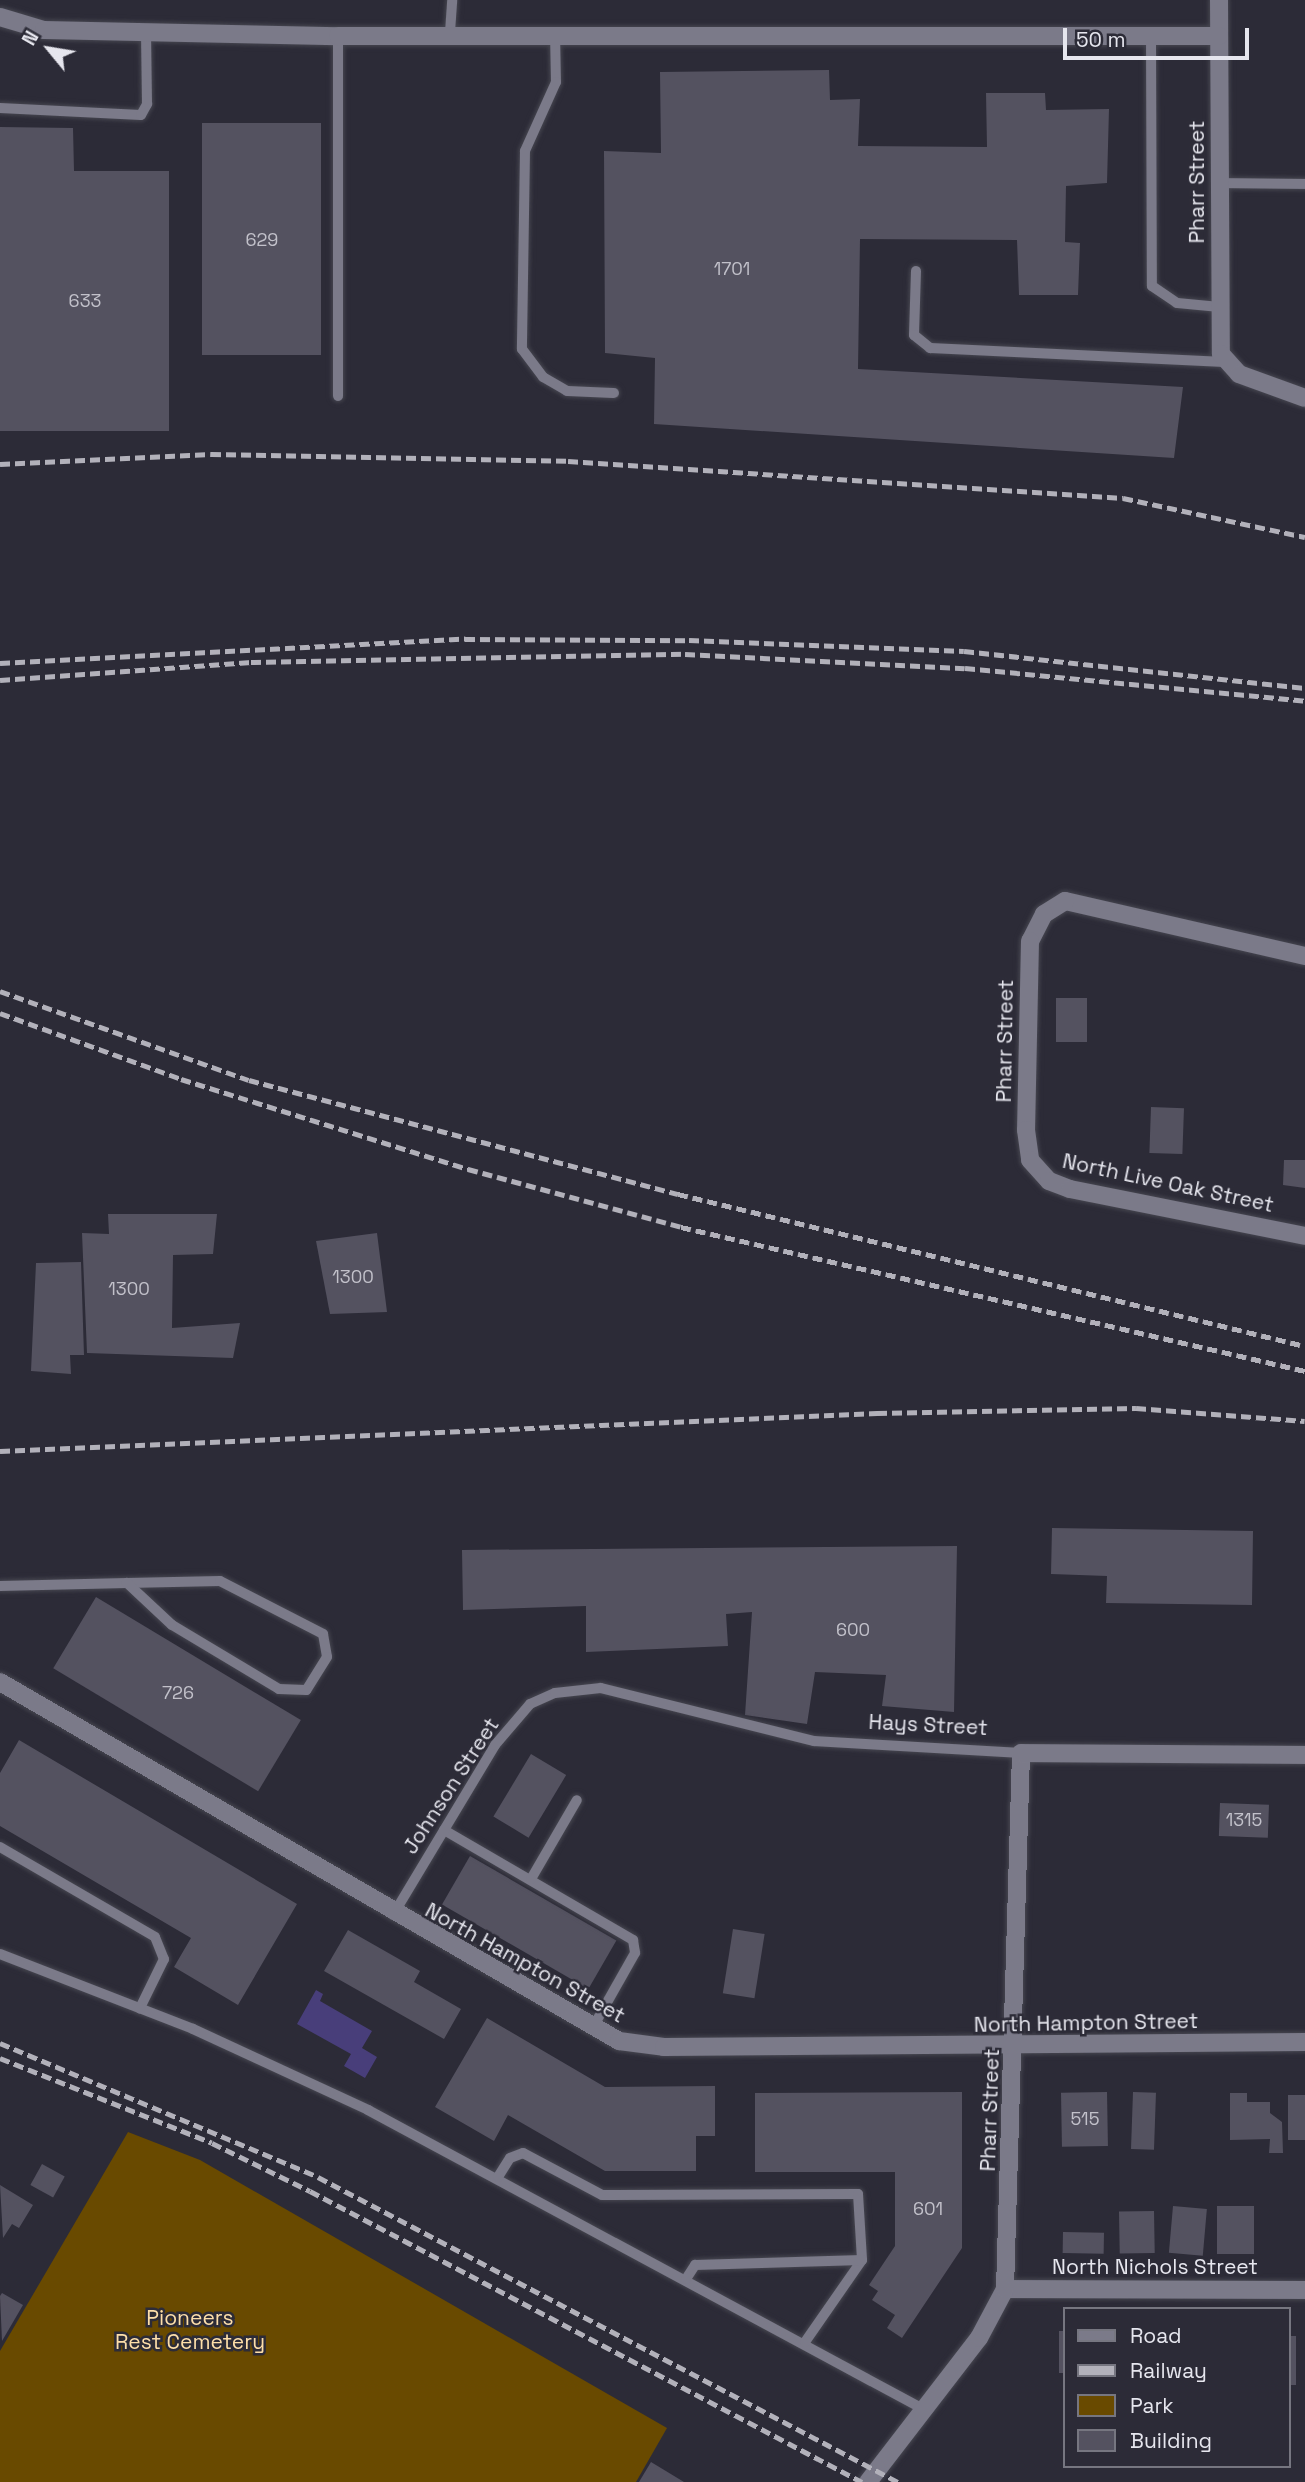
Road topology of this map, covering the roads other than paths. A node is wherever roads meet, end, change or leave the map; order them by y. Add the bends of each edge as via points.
1 (452, 0) edge
2 (1219, 0) edge
3 (0, 17) edge
4 (146, 30) junction
5 (450, 32) junction
6 (555, 32) junction
7 (338, 36) junction
8 (1151, 36) junction
9 (1219, 36) junction
10 (0, 108) edge
11 (1220, 183) junction
12 (1305, 184) edge
13 (916, 271) dead end
14 (1220, 307) junction
15 (1226, 362) junction
16 (614, 393) dead end
17 (338, 396) dead end
18 (1305, 398) edge
19 (1305, 956) edge
20 (1030, 1160) joint
21 (1305, 1236) edge
22 (127, 1583) junction
23 (0, 1587) edge
24 (0, 1682) edge
25 (555, 1693) joint
26 (1021, 1753) junction
27 (1305, 1755) edge
28 (577, 1800) dead end
29 (444, 1829) junction
30 (0, 1847) edge
31 (531, 1879) junction
32 (393, 1916) junction
33 (0, 1954) edge
34 (140, 2008) junction
35 (592, 2029) junction
36 (1305, 2042) edge
37 (1016, 2047) junction
38 (498, 2177) junction
39 (862, 2260) junction
40 (687, 2279) junction
41 (1005, 2289) junction
42 (1305, 2290) edge
43 (805, 2342) junction
44 (928, 2407) junction
45 (868, 2482) edge

1 - 5 lane
2 - 9 street, Pharr Street
3 - 4 street via 44,30
4 - 7 street
4 - 10 lane via 147,104 141,115
5 - 6 street
5 - 7 street
6 - 8 street
6 - 16 lane via 556,82 525,151 522,349 543,377 567,391
7 - 17 lane
8 - 9 street
8 - 14 lane via 1152,286 1177,303
9 - 11 street, Pharr Street
11 - 12 lane
11 - 14 street, Pharr Street
13 - 15 lane via 914,335 930,348
14 - 15 street, Pharr Street
15 - 18 street via 1239,374
19 - 20 street, Pharr Street via 1065,901 1038,926 1030,941
20 - 21 street, North Live Oak Street via 1049,1181 1070,1189
22 - 22 lane via 220,1581 323,1634 327,1657 306,1690 279,1689 172,1625
22 - 23 lane
24 - 32 street, North Hampton Street
25 - 26 lane, Hays Street via 601,1688 814,1741
25 - 29 lane, Johnson Street via 530,1704 495,1745
26 - 27 street, Hays Street
26 - 37 street, Pharr Street
28 - 31 lane
29 - 31 lane
29 - 32 lane, Johnson Street
30 - 34 lane via 155,1937 164,1959
31 - 35 lane via 633,1940 635,1953
32 - 35 street, North Hampton Street
33 - 34 lane
34 - 38 lane via 368,2110
35 - 37 street, North Hampton Street via 619,2041 664,2047
36 - 37 street, North Hampton Street
37 - 41 street, Pharr Street
38 - 39 lane via 510,2158 523,2153 602,2195 850,2192 862,2201
38 - 40 lane
39 - 40 lane via 695,2265
39 - 43 lane
40 - 43 lane
41 - 42 street, North Nichols Street
41 - 44 street, Pharr Street via 979,2338
43 - 44 lane
44 - 45 street, Pharr Street

